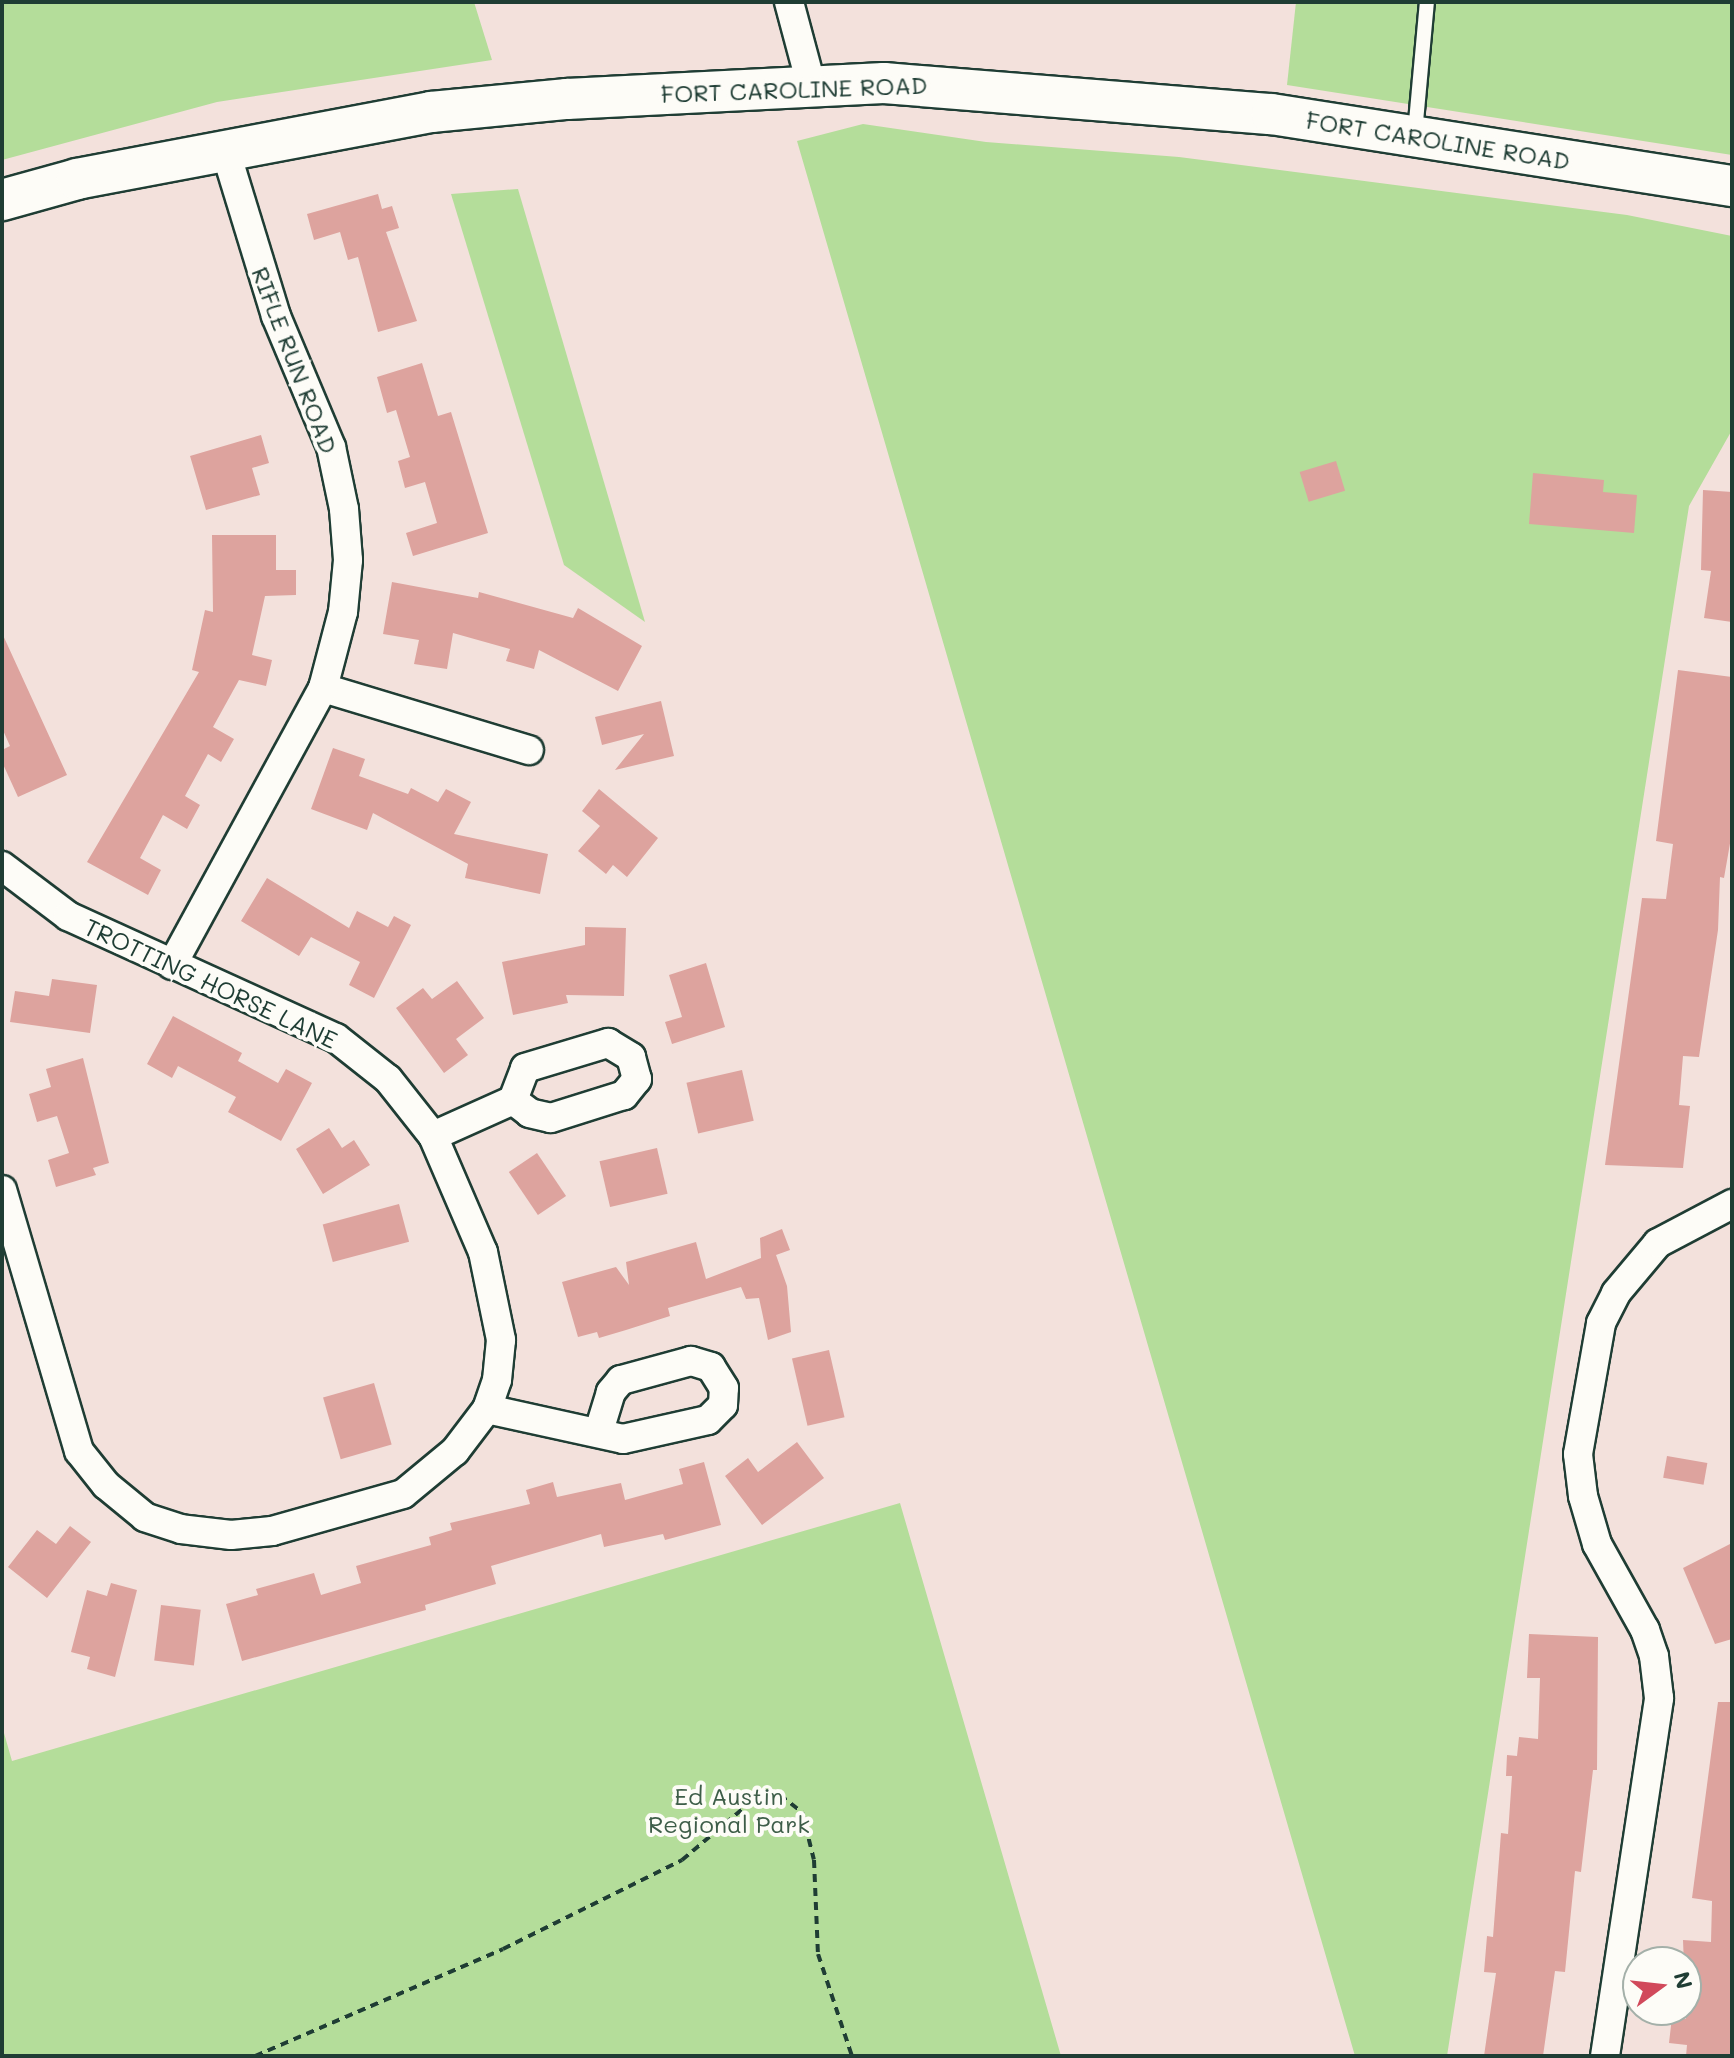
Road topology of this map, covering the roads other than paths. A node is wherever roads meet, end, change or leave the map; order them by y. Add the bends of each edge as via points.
1 (789, 2) edge
2 (1427, 2) edge
3 (811, 84) junction
4 (1415, 136) junction
5 (225, 149) junction
6 (1732, 186) edge
7 (2, 200) edge
8 (323, 688) junction
9 (529, 750) dead end
10 (5, 879) edge
11 (172, 965) junction
12 (513, 1100) dead end
13 (433, 1136) junction
14 (5, 1199) edge
15 (1732, 1204) edge
16 (487, 1409) junction
17 (599, 1431) dead end
18 (1605, 2056) edge

1 - 3 street
2 - 4 lane
3 - 4 street, FORT CAROLINE ROAD via 946,85 1102,97 1272,114
3 - 5 street, FORT CAROLINE ROAD via 431,112
4 - 6 street, FORT CAROLINE ROAD
5 - 7 street, FORT CAROLINE ROAD
5 - 8 street, RIFLE RUN ROAD via 276,316 331,447 344,509 348,560 343,612
8 - 9 street
8 - 11 street, RIFLE RUN ROAD
10 - 11 street, TROTTING HORSE LANE via 68,916
11 - 13 street, TROTTING HORSE LANE via 336,1038 388,1079
12 - 13 street
13 - 16 street, TROTTING HORSE LANE via 483,1252 496,1298 499,1367
14 - 16 street via 79,1451 106,1485 145,1517 181,1529 231,1535 272,1531 403,1494 455,1451
15 - 18 street via 1658,1243 1616,1293 1601,1323 1578,1454 1597,1544 1645,1630 1659,1698
16 - 17 street

